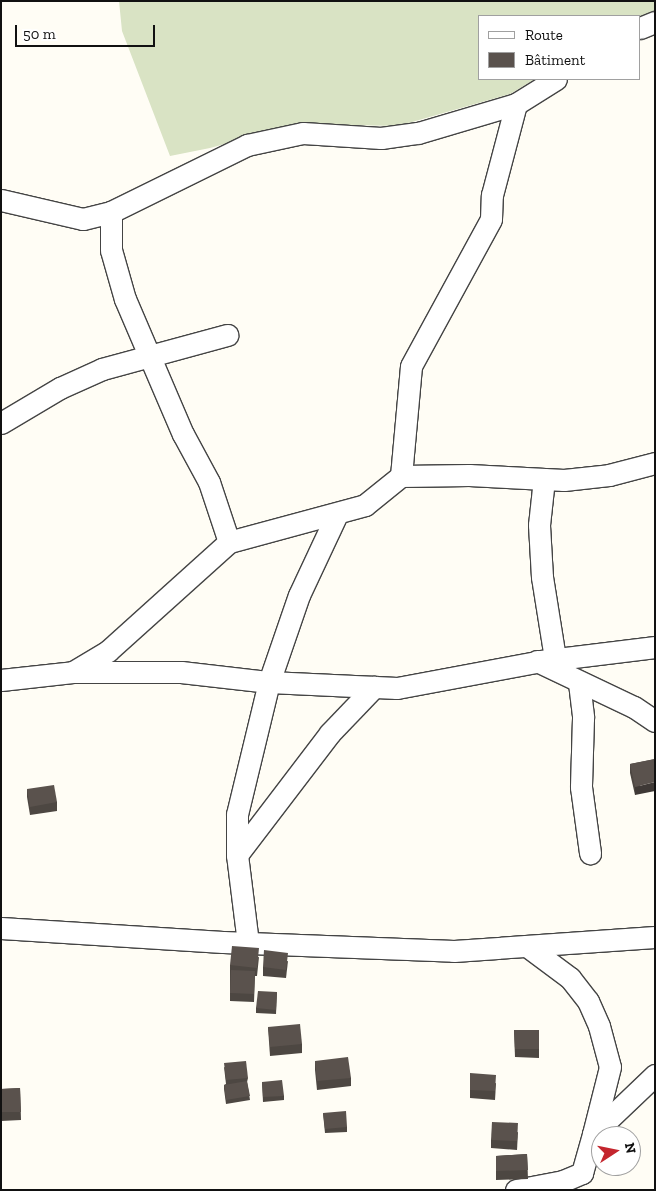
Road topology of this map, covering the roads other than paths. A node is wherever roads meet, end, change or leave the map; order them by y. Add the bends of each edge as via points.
1 (655, 22) edge
2 (641, 28) edge
3 (554, 80) edge
4 (516, 104) junction
5 (1, 200) edge
6 (111, 212) junction
7 (227, 335) dead end
8 (148, 356) junction
9 (1, 423) edge
10 (655, 463) edge
11 (401, 476) junction
12 (544, 479) junction
13 (337, 514) junction
14 (229, 542) junction
15 (655, 647) edge
16 (546, 660) junction
17 (73, 672) junction
18 (1, 680) edge
19 (269, 682) junction
20 (579, 683) junction
21 (374, 687) junction
22 (655, 721) edge
23 (590, 853) dead end
24 (237, 855) junction
25 (1, 928) edge
26 (655, 937) edge
27 (248, 943) junction
28 (527, 946) junction
29 (655, 1075) edge
30 (595, 1126) edge
31 (601, 1126) edge
32 (591, 1141) edge
33 (516, 1190) edge

1 - 2 street
3 - 4 street
4 - 6 street via 418,133 381,138 303,133 247,145
4 - 11 street via 492,195 491,219 412,366
5 - 6 street via 83,219
6 - 8 street via 111,250 125,298
7 - 8 street
8 - 9 street via 102,369 60,388
8 - 14 street via 209,482
10 - 12 street via 609,475
11 - 12 street
11 - 13 street via 365,505
12 - 16 street via 539,525
13 - 14 street
13 - 19 street via 299,595
14 - 17 street via 108,651
15 - 16 street
16 - 20 street
16 - 21 street via 396,688
17 - 18 street
17 - 19 street via 181,672
19 - 21 street
19 - 24 street via 237,814
20 - 22 street via 634,707
20 - 23 street via 583,718 581,787
21 - 24 street via 330,733
24 - 27 street
25 - 27 street
26 - 28 street
27 - 28 street via 454,951
28 - 30 street via 570,978 588,1001 599,1026 610,1067
29 - 31 street
32 - 33 street via 582,1173 563,1181

